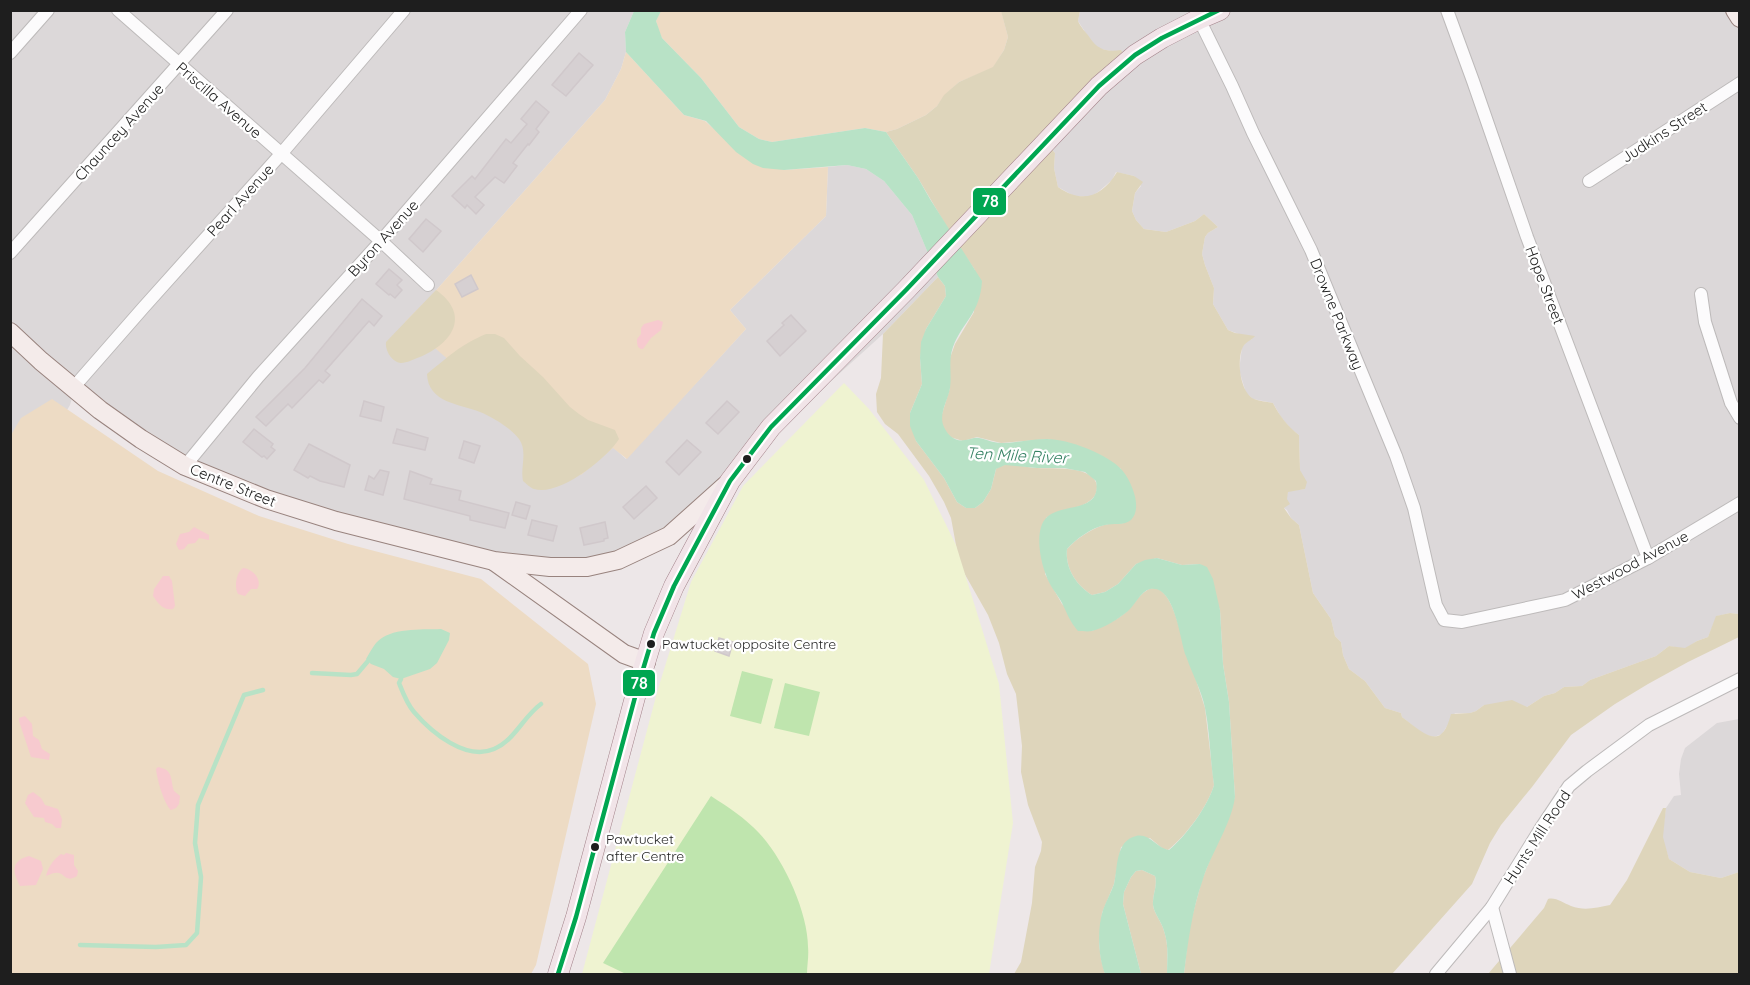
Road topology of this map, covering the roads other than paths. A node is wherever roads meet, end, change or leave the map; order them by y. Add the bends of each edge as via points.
1 (48, 10) edge
2 (118, 10) edge
3 (227, 10) edge
4 (404, 10) edge
5 (581, 10) edge
6 (1220, 10) edge
7 (1447, 10) edge
8 (1735, 10) edge
9 (1740, 18) edge
10 (1199, 19) junction
11 (10, 53) edge
12 (179, 64) junction
13 (1740, 83) edge
14 (281, 154) junction
15 (1589, 181) dead end
16 (381, 241) junction
17 (10, 253) edge
18 (428, 285) dead end
19 (1701, 294) dead end
20 (10, 332) edge
21 (73, 388) junction
22 (1740, 418) edge
23 (185, 466) junction
24 (730, 481) junction
25 (1740, 503) edge
26 (1648, 558) junction
27 (494, 561) junction
28 (1444, 620) joint
29 (646, 662) junction
30 (1740, 679) edge
31 (1492, 907) junction
32 (558, 975) edge
33 (1436, 975) edge
34 (1510, 975) edge

1 - 11 street
2 - 12 street, Priscilla Avenue
3 - 12 street, Chauncey Avenue
4 - 14 street, Pearl Avenue
5 - 16 street, Byron Avenue
6 - 10 main road
7 - 26 street, Hope Street via 1527,237
8 - 9 main road
10 - 24 main road via 1135,55 1099,86 771,427
10 - 28 street, Drowne Parkway via 1311,250 1396,456 1414,508 1436,605
12 - 14 street, Priscilla Avenue
12 - 17 street, Chauncey Avenue
13 - 15 street, Judkins Street
14 - 16 street, Priscilla Avenue
14 - 21 street, Pearl Avenue
16 - 18 street, Priscilla Avenue
16 - 23 street, Byron Avenue via 258,377
19 - 22 street via 1705,322 1731,403
20 - 21 main road, Centre Street
21 - 23 main road, Centre Street via 133,434
23 - 27 main road, Centre Street via 266,500
24 - 27 main road, Centre Street via 669,536 620,560 587,567
24 - 29 main road via 665,606
25 - 26 street, Westwood Avenue
26 - 28 street, Westwood Avenue via 1564,600 1462,622
27 - 29 main road, Centre Street via 624,654
29 - 32 main road
30 - 31 street, Hunts Mill Road via 1649,725 1569,786
31 - 33 street, Hunts Mill Road
31 - 34 street

